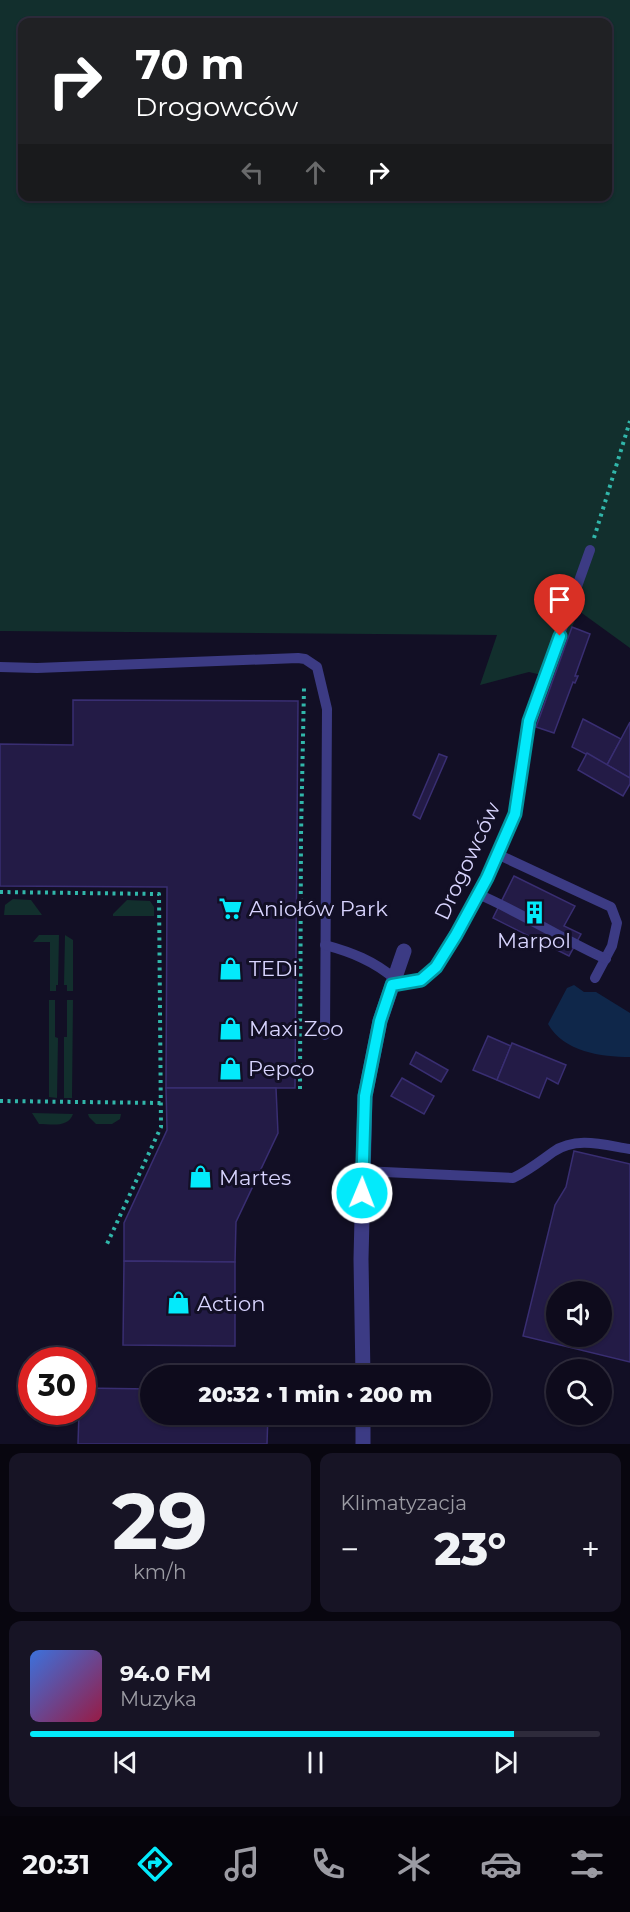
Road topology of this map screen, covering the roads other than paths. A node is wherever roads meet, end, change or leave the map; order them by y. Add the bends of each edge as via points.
1 (590, 550) road end
2 (0, 667) edge
3 (497, 854) junction
4 (478, 894) junction
5 (325, 945) junction
6 (404, 951) dead end
7 (606, 958) junction
8 (595, 978) dead end
9 (394, 982) junction
10 (326, 1035) dead end
11 (630, 1149) edge
12 (363, 1171) junction
13 (363, 1365) edge
14 (363, 1425) edge
15 (363, 1444) edge

1 - 3 lane, Drogowców via 529,721 515,814
2 - 5 lane via 305,659 317,667 327,709
3 - 4 lane, Drogowców
3 - 7 lane via 611,907 617,923
4 - 7 lane
4 - 9 lane, Drogowców via 436,967 421,980
5 - 9 lane via 368,960
5 - 10 lane
6 - 9 street
7 - 8 lane
9 - 12 street via 380,1021 365,1096
11 - 12 lane via 588,1142 567,1144 513,1178
12 - 13 street
14 - 15 street

